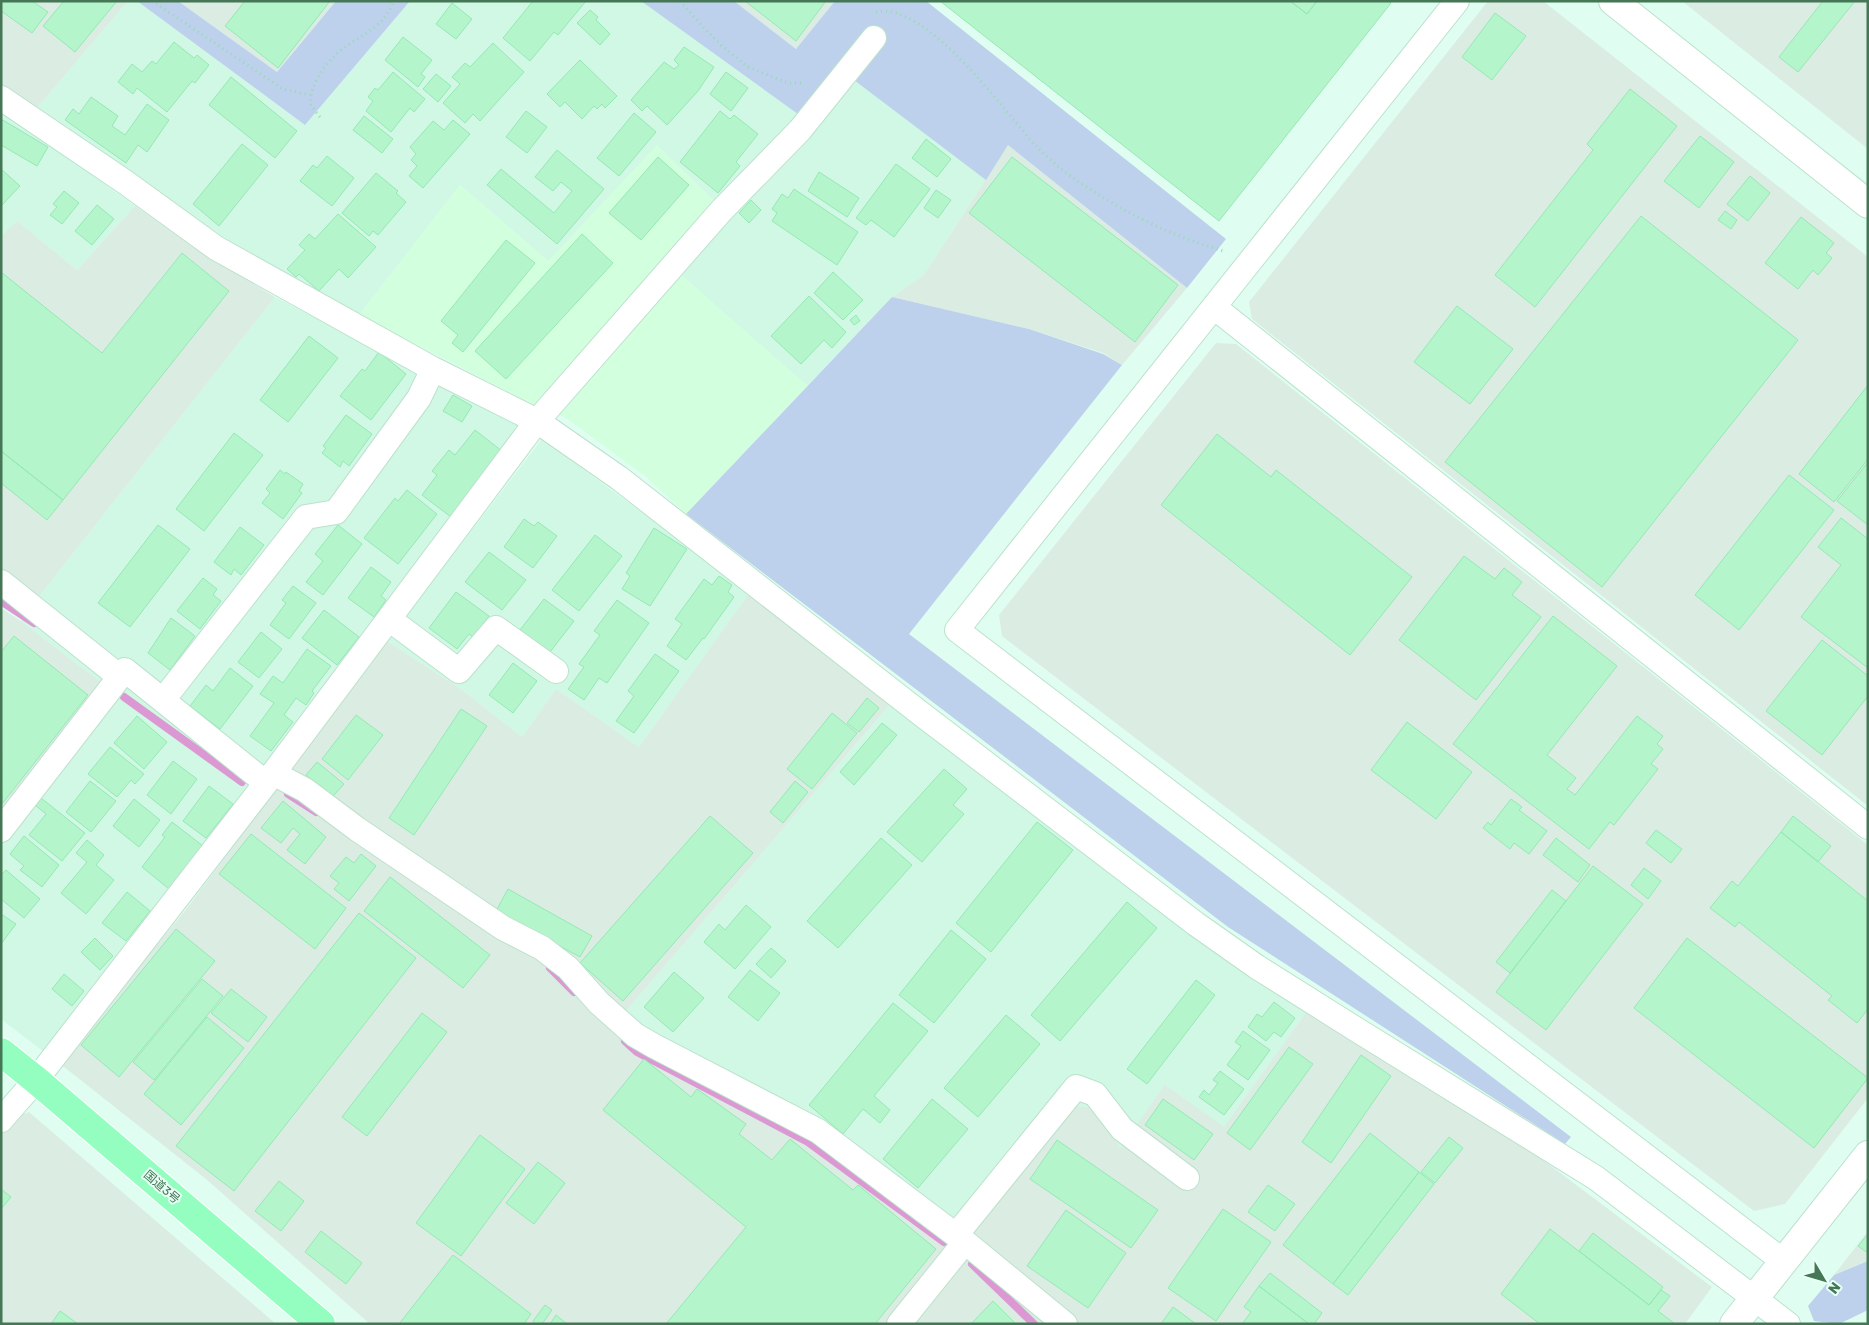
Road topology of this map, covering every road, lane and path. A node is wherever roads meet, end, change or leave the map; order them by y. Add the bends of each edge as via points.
1 (152, 1) edge
2 (394, 1) edge
3 (680, 1) edge
4 (1457, 1) edge
5 (1613, 1) edge
6 (874, 13) dead end
7 (874, 38) dead end
8 (806, 83) dead end
9 (310, 95) junction
10 (1, 98) edge
11 (320, 117) dead end
12 (1868, 204) edge
13 (1224, 251) dead end
14 (1214, 306) junction
15 (433, 369) junction
16 (537, 421) junction
17 (1, 582) edge
18 (389, 619) junction
19 (556, 671) dead end
20 (120, 677) junction
21 (163, 700) junction
22 (269, 778) junction
23 (1868, 827) edge
24 (1, 830) edge
25 (1, 1052) edge
26 (36, 1080) junction
27 (1, 1120) edge
28 (1868, 1155) edge
29 (1187, 1178) dead end
30 (961, 1239) junction
31 (1783, 1262) junction
32 (1753, 1298) junction
33 (321, 1324) edge
34 (899, 1324) edge
35 (1065, 1324) edge
36 (1734, 1324) edge
37 (1788, 1324) edge

1 - 9 path via 283,88
2 - 9 path via 382,22 330,61 313,84
3 - 8 path via 722,46 748,67 788,84
4 - 14 street
5 - 12 street
6 - 13 path via 894,9 911,14 933,29 966,62 1037,148 1065,172 1163,230
7 - 16 street via 800,130 721,211
9 - 11 path via 310,104
10 - 15 street via 216,248
14 - 23 street
14 - 31 street via 957,630
15 - 16 street
15 - 21 street via 419,398 336,512 306,516
16 - 18 street
16 - 32 street via 619,478 1196,924 1257,967 1596,1178
17 - 20 street
18 - 19 street via 459,671 496,628
18 - 22 street
20 - 21 street via 125,670
20 - 24 street
21 - 22 street
22 - 26 street
22 - 30 street via 305,790 503,928 542,948 568,968 599,1003 635,1035 818,1131
25 - 26 highway, 国道3号
26 - 27 street
26 - 33 highway, 国道3号
28 - 31 street
29 - 30 street via 1122,1129 1095,1094 1076,1087
30 - 34 street
30 - 35 street
31 - 32 street
32 - 36 street
32 - 37 street

